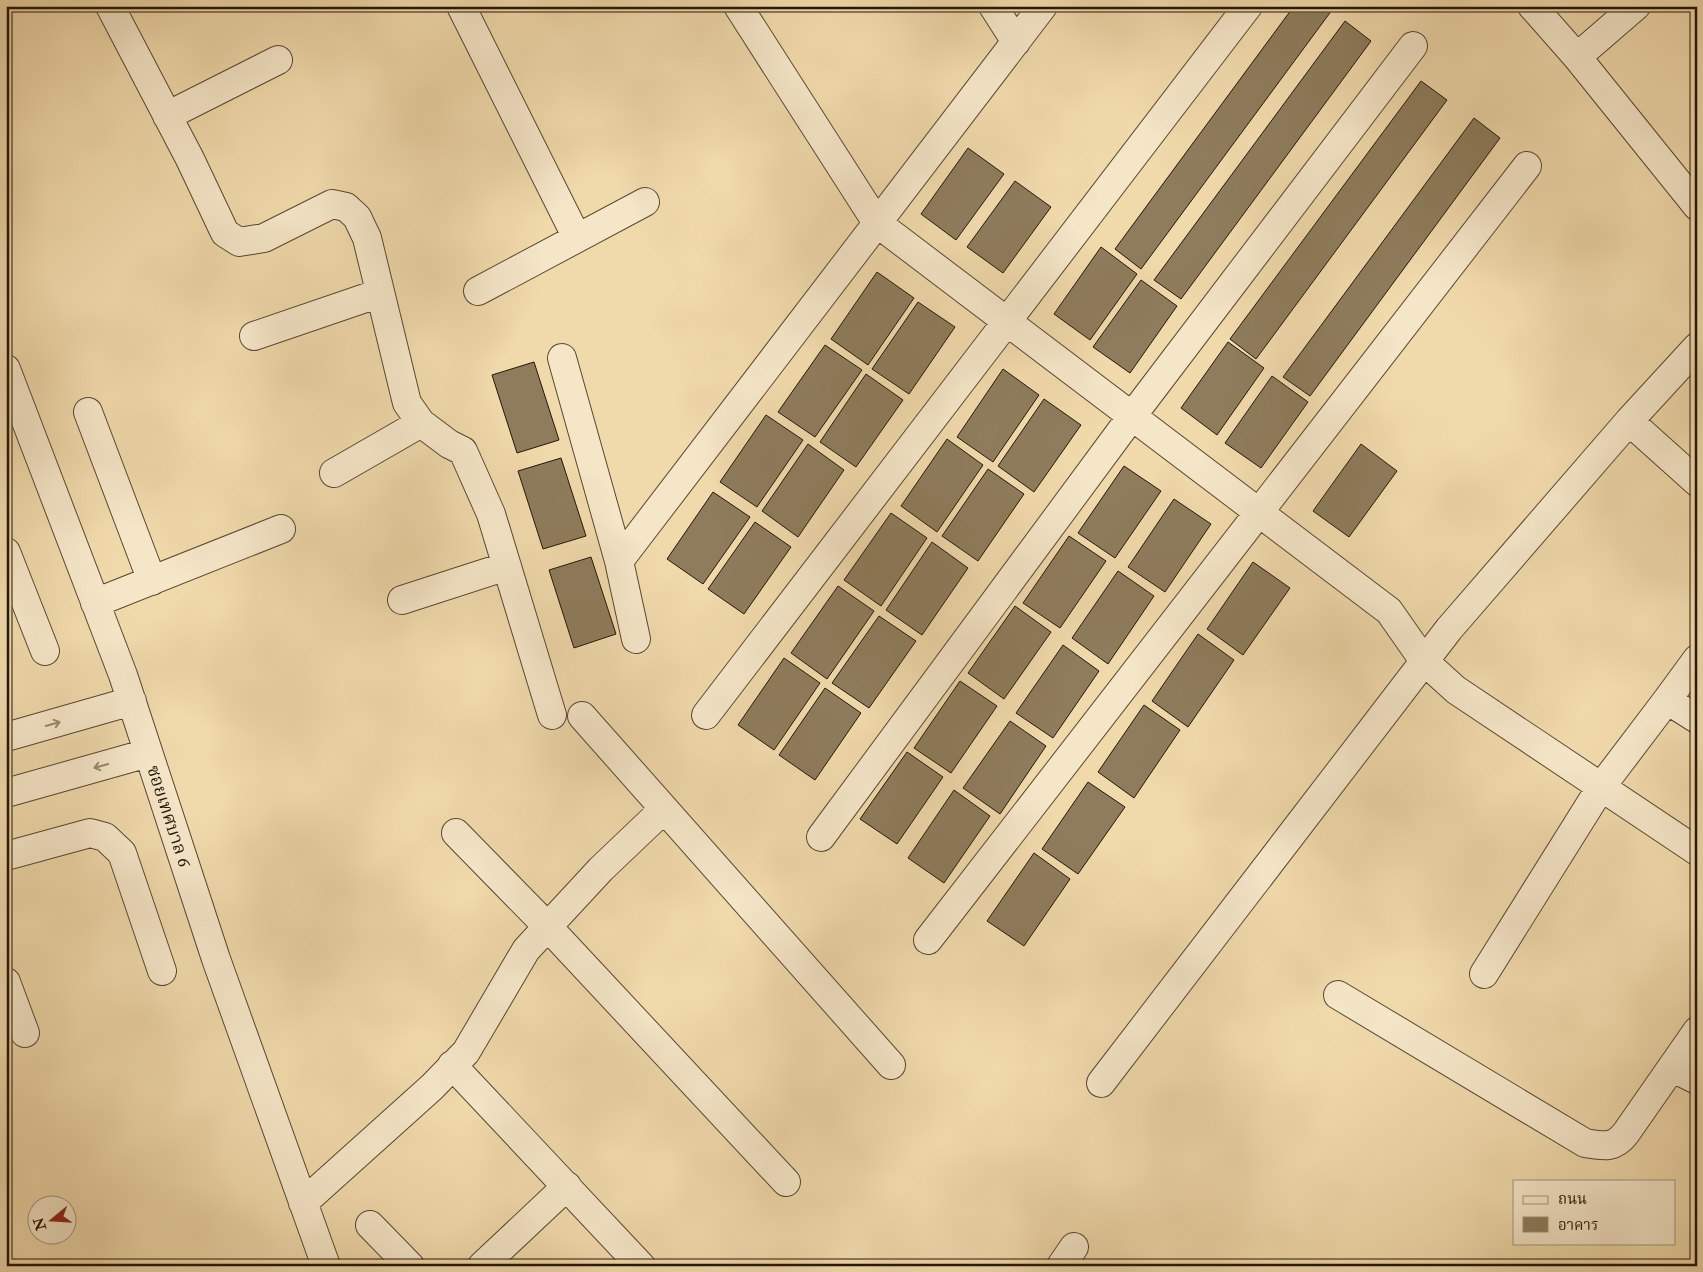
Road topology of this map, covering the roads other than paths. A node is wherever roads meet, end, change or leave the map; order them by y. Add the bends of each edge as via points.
1 (110, 6) edge
2 (461, 6) edge
3 (738, 6) edge
4 (992, 6) edge
5 (1043, 6) edge
6 (1248, 6) edge
7 (1532, 6) edge
8 (1636, 6) edge
9 (1016, 42) junction
10 (1412, 46) dead end
11 (1578, 57) junction
12 (278, 60) dead end
13 (167, 116) junction
14 (1526, 166) dead end
15 (644, 202) dead end
16 (1697, 206) edge
17 (877, 223) junction
18 (577, 238) junction
19 (478, 292) dead end
20 (380, 293) junction
21 (1006, 321) junction
22 (254, 336) dead end
23 (1697, 347) edge
24 (562, 358) dead end
25 (6, 369) edge
26 (88, 412) dead end
27 (1132, 416) junction
28 (1629, 421) junction
29 (421, 423) junction
30 (334, 473) dead end
31 (1697, 482) edge
32 (1258, 512) junction
33 (281, 529) dead end
34 (6, 552) edge
35 (619, 561) junction
36 (506, 566) junction
37 (152, 581) junction
38 (402, 600) dead end
39 (95, 603) junction
40 (636, 639) dead end
41 (45, 651) dead end
42 (1697, 659) edge
43 (1424, 661) junction
44 (1668, 700) junction
45 (132, 702) junction
46 (552, 715) dead end
47 (706, 715) dead end
48 (582, 716) dead end
49 (1697, 719) edge
50 (6, 737) edge
51 (148, 753) junction
52 (1601, 787) junction
53 (6, 794) edge
54 (664, 809) junction
55 (456, 833) dead end
56 (821, 836) dead end
57 (1697, 851) edge
58 (6, 856) edge
59 (547, 926) junction
60 (928, 940) dead end
61 (162, 971) dead end
62 (1484, 974) dead end
63 (6, 982) edge
64 (1338, 995) dead end
65 (1697, 1031) edge
66 (25, 1034) dead end
67 (891, 1065) dead end
68 (452, 1066) junction
69 (1673, 1068) junction
70 (1697, 1080) edge
71 (1101, 1083) dead end
72 (786, 1182) dead end
73 (567, 1186) junction
74 (303, 1204) junction
75 (370, 1224) dead end
76 (326, 1266) edge
77 (410, 1266) edge
78 (482, 1266) edge
79 (641, 1266) edge

1 - 13 street
2 - 18 street
3 - 17 street
4 - 9 street
5 - 9 street
6 - 21 street
7 - 11 street
8 - 11 street
9 - 17 street
10 - 27 street
11 - 16 street
12 - 13 street
13 - 20 street via 225,233 239,242 264,238 332,204 346,207 357,217 367,238
14 - 32 street
15 - 18 street
17 - 21 street
17 - 35 street
18 - 19 street
20 - 22 street
20 - 29 street via 407,403
21 - 27 street
21 - 47 street
23 - 28 street
24 - 35 street
25 - 39 street, ซอยเทศบาล 6
26 - 37 street
27 - 32 street
27 - 56 street
28 - 31 street
28 - 43 street
29 - 30 street
29 - 36 street via 463,451 490,514
32 - 43 street via 1389,611
32 - 60 street
33 - 37 street
34 - 41 street
35 - 40 street
36 - 38 street
36 - 46 street
37 - 39 street
39 - 45 street, ซอยเทศบาล 6
42 - 44 street
43 - 52 street via 1456,690
43 - 71 street
44 - 49 street
44 - 52 street
50 -> 45 street
45 - 51 street, ซอยเทศบาล 6
48 - 54 street
51 -> 53 street
51 - 74 street, ซอยเทศบาล 6
52 - 57 street
52 - 62 street
54 - 59 street
54 - 67 street
55 - 59 street
58 - 61 street via 90,833 105,837 122,853
59 - 68 street via 526,950 466,1052
59 - 72 street
63 - 66 street
64 - 69 street via 1585,1143 1604,1146 1619,1141
65 - 69 street
68 - 73 street
68 - 74 street
69 - 70 street
73 - 78 street
73 - 79 street
74 - 76 street, ซอยเทศบาล 6
75 - 77 street

